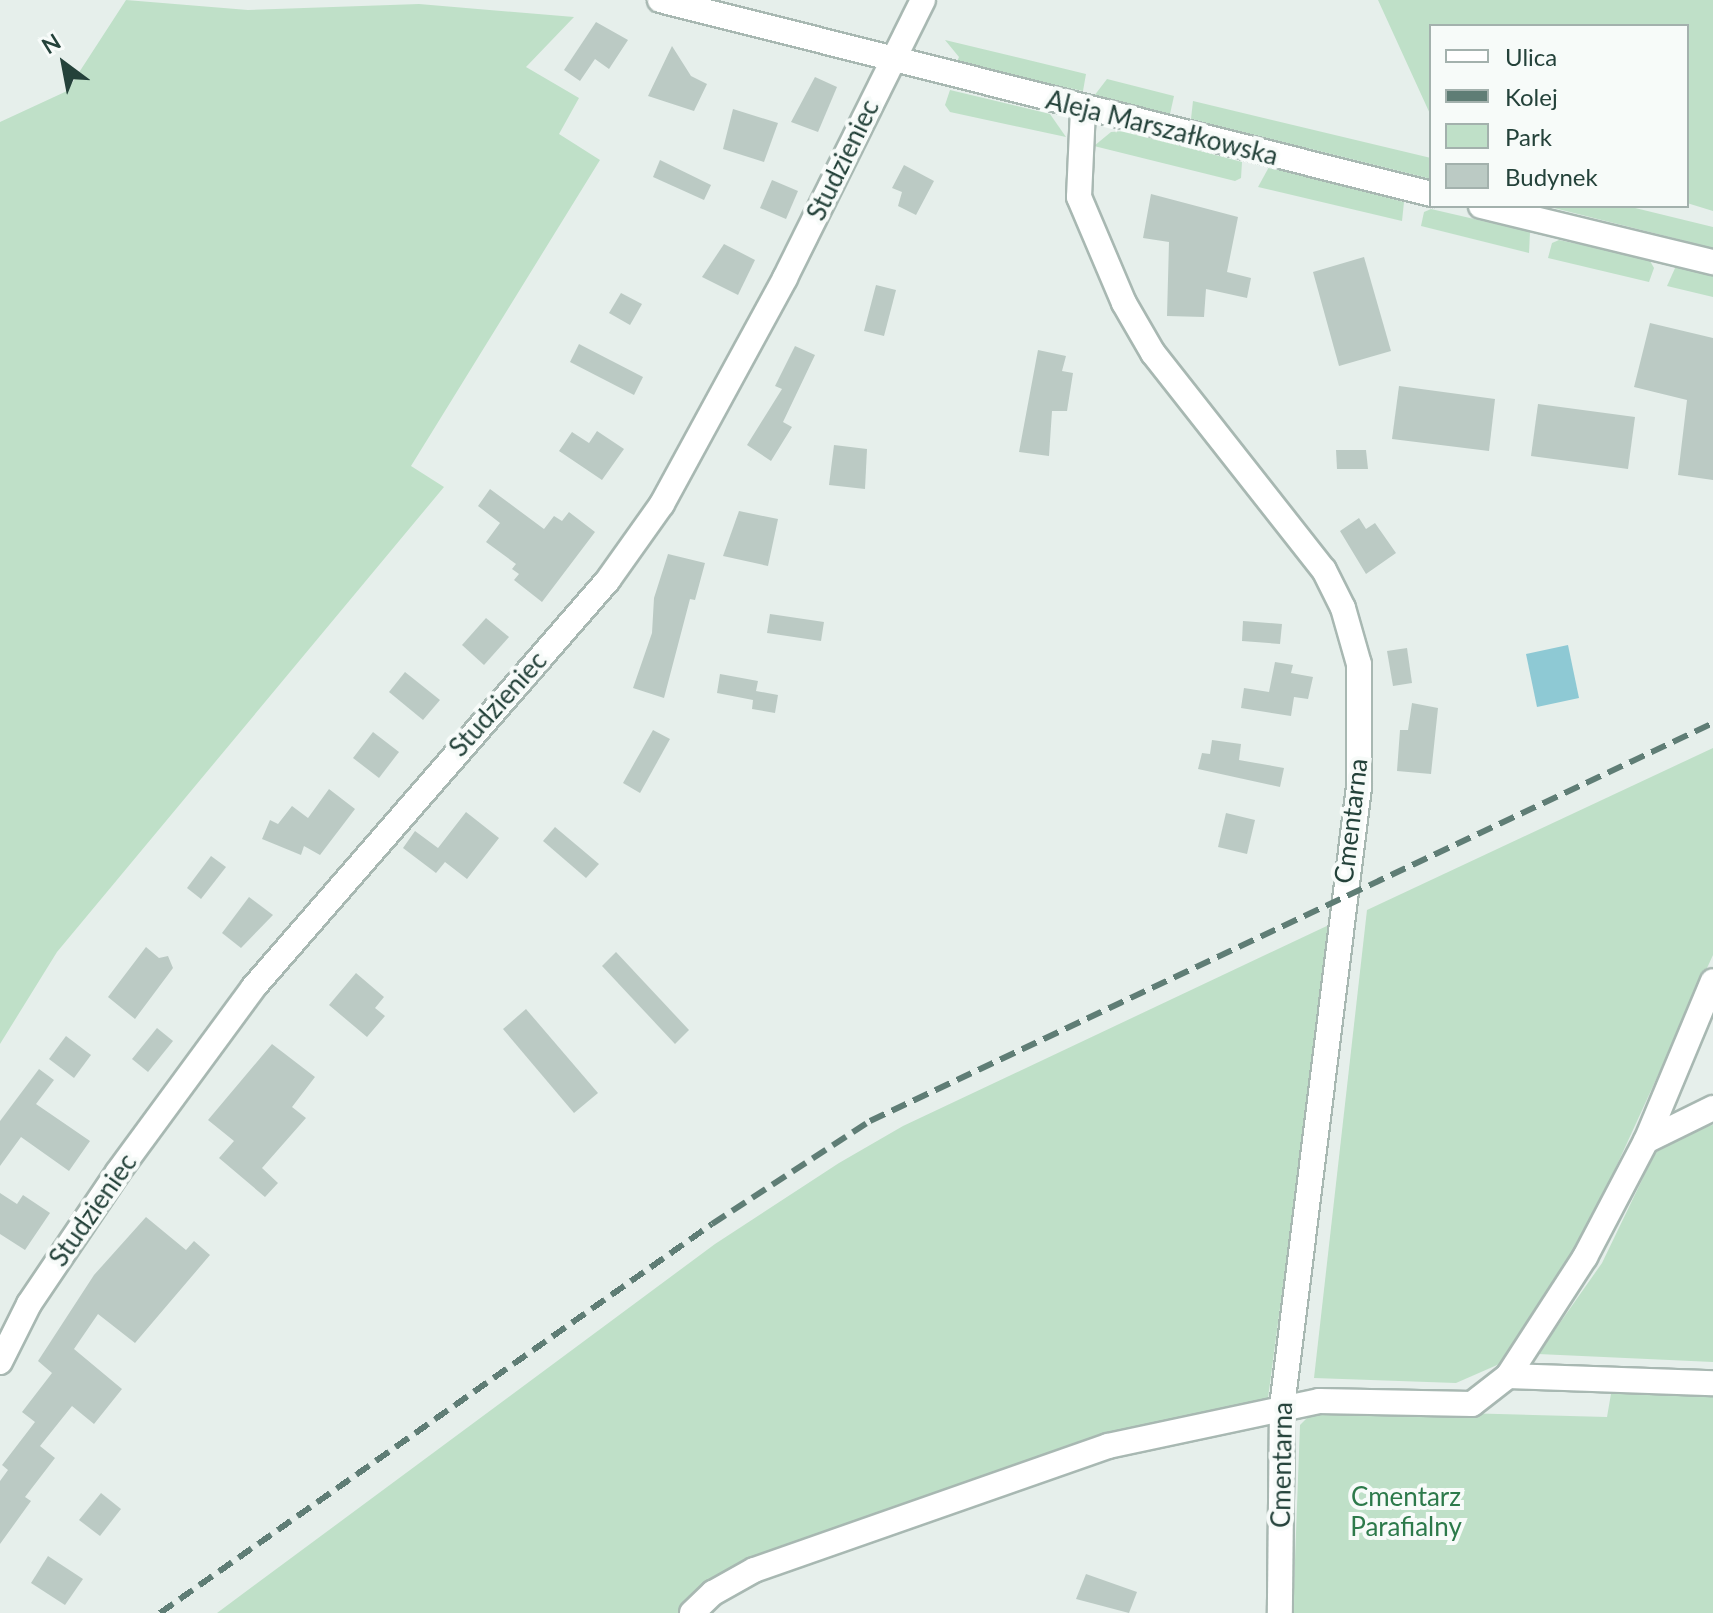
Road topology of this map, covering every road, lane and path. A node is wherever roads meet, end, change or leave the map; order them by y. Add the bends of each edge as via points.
1 (660, 0) edge
2 (923, 0) edge
3 (893, 59) junction
4 (1083, 109) junction
5 (1429, 194) edge
6 (1489, 208) edge
7 (1713, 262) edge
8 (1713, 981) edge
9 (1713, 1108) edge
10 (1646, 1141) junction
11 (0, 1362) edge
12 (1508, 1376) junction
13 (1713, 1383) edge
14 (1282, 1407) junction
15 (692, 1613) edge
16 (1280, 1613) edge

1 - 3 street, Aleja Marszałkowska
2 - 3 street, Studzieniec
3 - 4 street, Aleja Marszałkowska
3 - 11 street, Studzieniec via 785,278 662,504 608,580 253,988 118,1172 29,1304
4 - 5 street, Aleja Marszałkowska
4 - 14 street, Cmentarna via 1079,197 1118,291 1153,353 1324,570 1343,608 1359,664 1359,787
6 - 7 street
8 - 10 street
9 - 10 street
10 - 12 street via 1585,1257
12 - 13 street
12 - 14 street via 1472,1404 1319,1401
14 - 15 street via 1108,1446 754,1570 713,1593
14 - 16 street, Cmentarna

